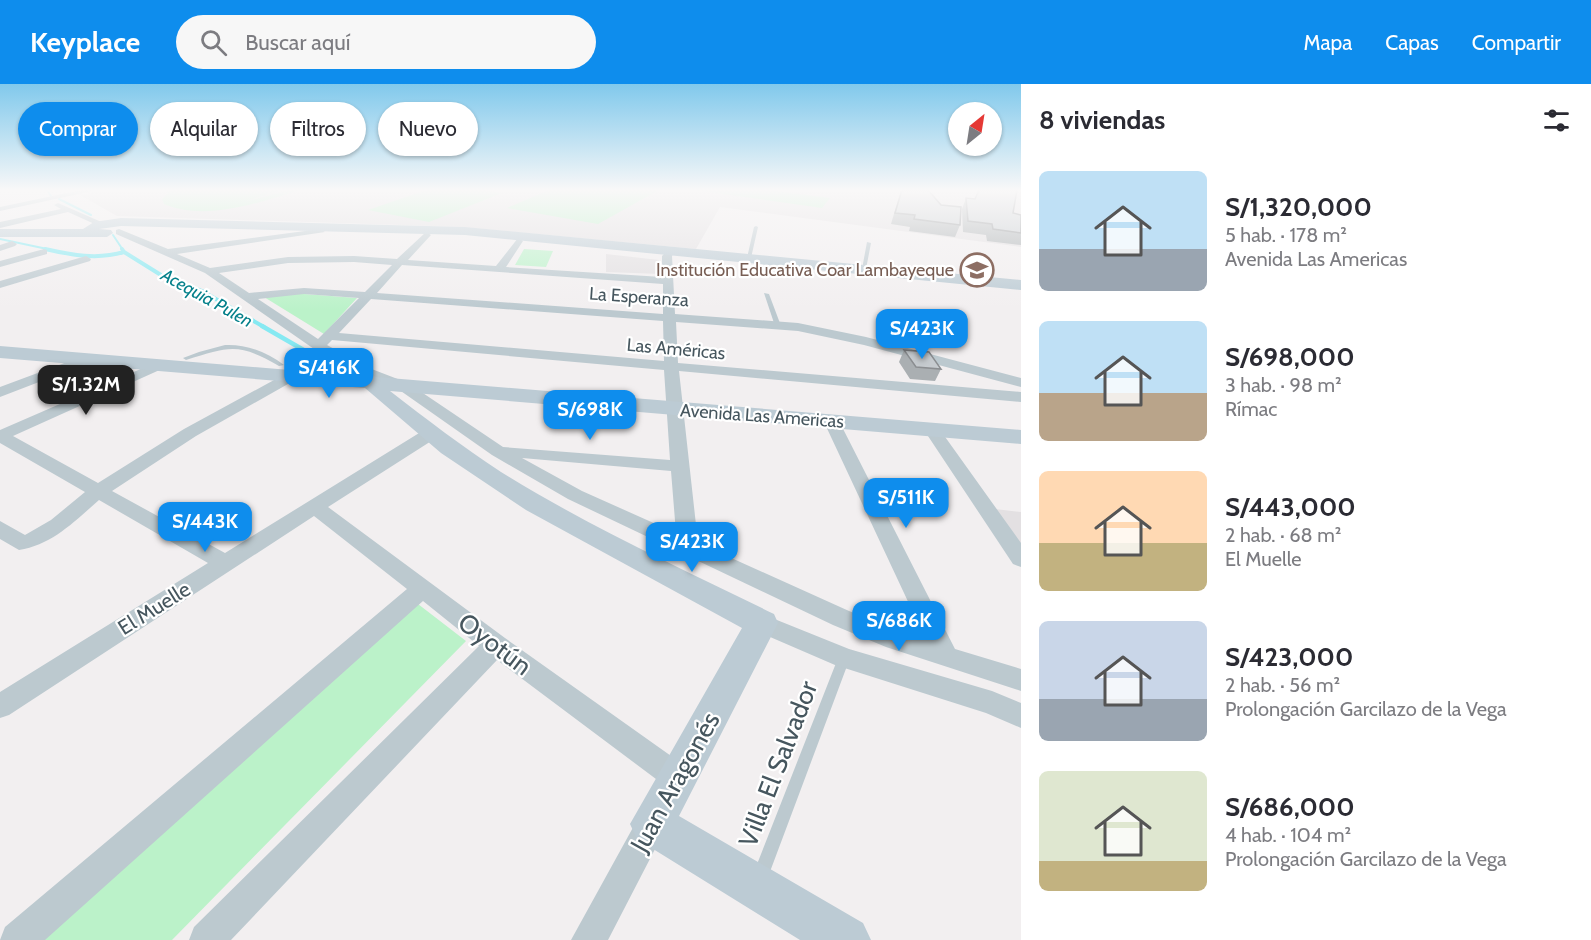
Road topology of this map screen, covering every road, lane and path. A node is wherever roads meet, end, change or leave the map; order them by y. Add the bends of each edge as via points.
1 (125, 230) edge
2 (209, 230) edge
3 (421, 230) edge
4 (755, 230) edge
5 (320, 232) junction
6 (426, 235) junction
7 (518, 242) junction
8 (869, 243) dead end
9 (12, 244) dead end
10 (0, 248) edge
11 (44, 252) dead end
12 (164, 253) junction
13 (669, 253) junction
14 (749, 258) junction
15 (86, 259) dead end
16 (400, 262) junction
17 (0, 264) edge
18 (499, 269) junction
19 (864, 269) junction
20 (209, 271) junction
21 (668, 281) junction
22 (0, 285) edge
23 (1021, 285) edge
24 (1021, 292) edge
25 (766, 294) dead end
26 (368, 295) junction
27 (248, 297) junction
28 (669, 318) junction
29 (778, 326) junction
30 (324, 341) junction
31 (0, 342) edge
32 (0, 352) edge
33 (86, 359) junction
34 (159, 365) junction
35 (672, 366) junction
36 (286, 371) junction
37 (367, 377) junction
38 (1021, 383) edge
39 (403, 386) junction
40 (0, 392) edge
41 (1021, 398) edge
42 (673, 403) junction
43 (832, 422) junction
44 (1021, 426) edge
45 (932, 430) junction
46 (430, 434) junction
47 (1021, 437) edge
48 (498, 451) junction
49 (679, 466) junction
50 (98, 492) junction
51 (315, 507) junction
52 (0, 528) edge
53 (688, 549) junction
54 (1021, 559) edge
55 (225, 563) junction
56 (422, 589) junction
57 (762, 623) junction
58 (496, 645) junction
59 (945, 653) junction
60 (844, 658) junction
61 (1021, 680) edge
62 (0, 706) edge
63 (1021, 716) edge
64 (678, 778) junction
65 (652, 824) junction
66 (757, 887) junction
67 (18, 940) edge
68 (207, 940) edge
69 (589, 940) edge
70 (846, 940) edge

1 - 12 street
2 - 5 main road
3 - 13 main road
4 - 14 lane
5 - 6 main road
5 - 12 street
6 - 7 main road
6 - 16 street
7 - 13 main road
7 - 18 street
8 - 19 lane
9 - 10 street
11 - 17 street
12 - 20 street
13 - 14 main road
13 - 21 street
13 - 24 main road
14 - 19 main road
15 - 22 street
16 - 18 street
16 - 20 street via 288,260
16 - 26 street
18 - 21 street
19 - 23 main road
20 - 27 street
21 - 28 street
25 - 29 lane
26 - 27 street, La Esperanza via 288,291
26 - 28 street, La Esperanza
26 - 30 street
27 - 30 street
28 - 29 street, La Esperanza
28 - 35 street
29 - 38 street, La Esperanza via 866,341
30 - 35 street, Las Américas
30 - 37 street
31 - 36 main road, Avenida Las Americas
32 - 33 main road, Avenida Las Americas
33 - 34 main road, Avenida Las Americas
33 - 40 street
34 - 36 main road, Avenida Las Americas
34 - 50 street via 0,436
35 - 41 street, Las Américas
35 - 42 street
36 - 37 main road, Avenida Las Americas
36 - 50 street
37 - 39 main road, Avenida Las Americas
37 - 42 main road, Avenida Las Americas
37 - 46 main road
39 - 42 main road, Avenida Las Americas
39 - 48 street
42 - 43 main road, Avenida Las Americas
42 - 44 main road, Avenida Las Americas
42 - 49 street
43 - 45 main road, Avenida Las Americas
43 - 59 street
45 - 47 main road, Avenida Las Americas
45 - 54 street
46 - 51 street, El Muelle
46 - 57 main road via 554,514
48 - 49 street
48 - 53 street via 574,495
49 - 53 street
50 - 52 street via 36,539 19,543
50 - 55 street
51 - 55 street, El Muelle
51 - 56 street, Oyotún
53 - 59 street via 895,640
55 - 62 street, El Muelle
56 - 58 street, Oyotún
56 - 67 street
57 - 60 street
57 - 64 main road, Juan Aragonés
58 - 64 street, Oyotún
58 - 68 street
59 - 61 street
60 - 63 street
60 - 66 lane, Villa El Salvador
64 - 65 main road, Juan Aragonés
65 - 66 main road
65 - 69 street, Juan Aragonés
66 - 70 main road

